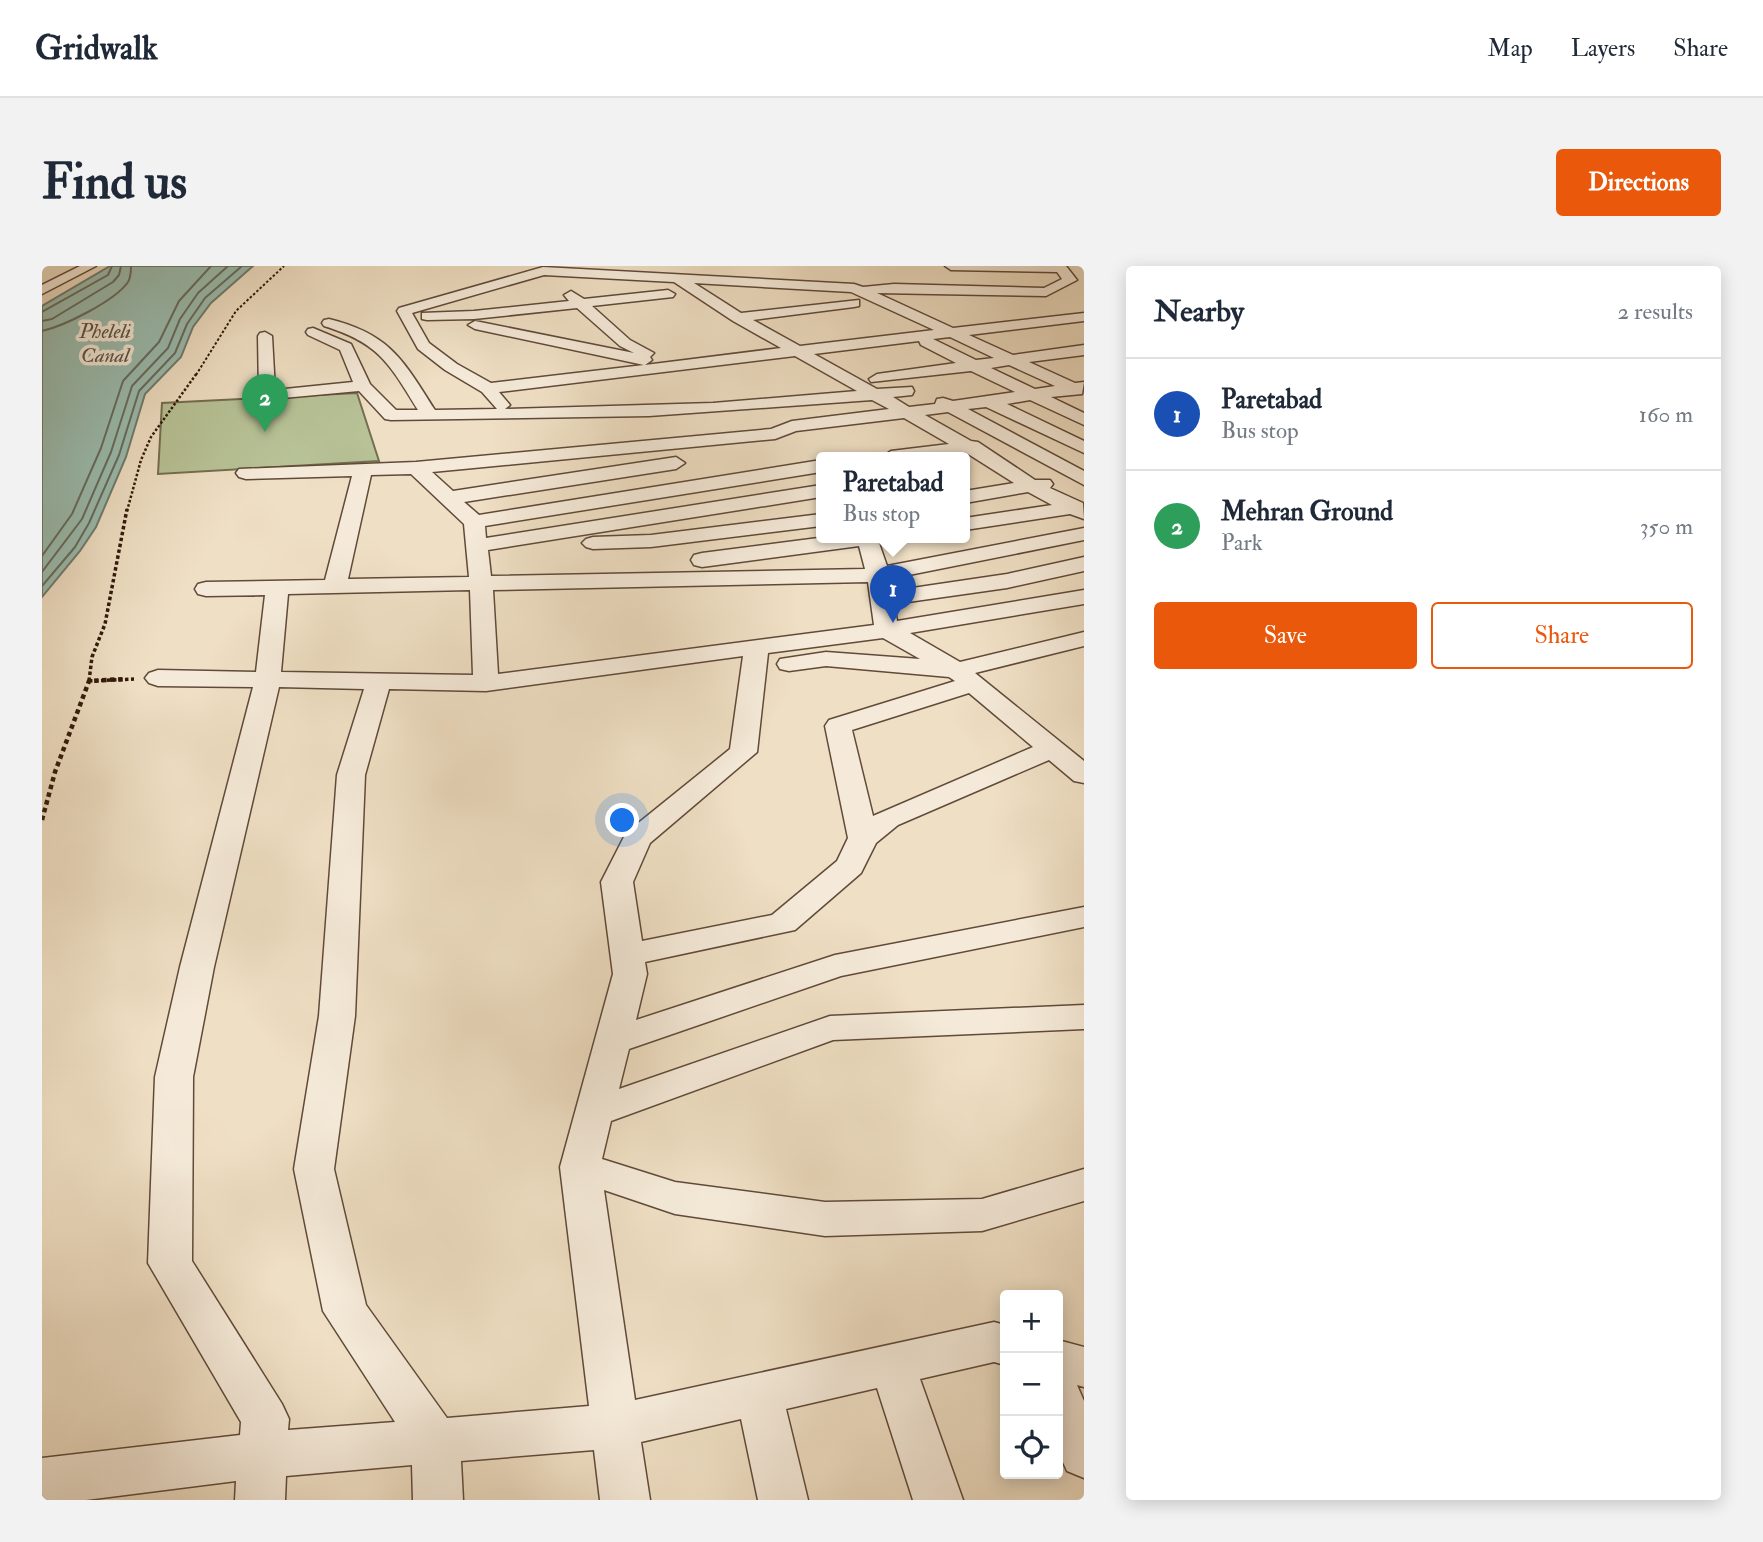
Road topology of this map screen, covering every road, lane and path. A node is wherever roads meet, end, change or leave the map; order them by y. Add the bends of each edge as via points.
1 (90, 266) edge
2 (284, 266) edge
3 (727, 266) edge
4 (942, 266) edge
5 (951, 266) edge
6 (1060, 267) edge
7 (543, 271) junction
8 (676, 278) junction
9 (857, 286) junction
10 (949, 289) junction
11 (42, 290) edge
12 (697, 291) junction
13 (822, 294) junction
14 (919, 295) junction
15 (788, 298) junction
16 (881, 299) junction
17 (1064, 300) edge
18 (579, 302) junction
19 (750, 302) junction
20 (844, 304) junction
21 (943, 305) dead end
22 (716, 306) junction
23 (1039, 307) junction
24 (808, 308) junction
25 (997, 309) junction
26 (404, 311) junction
27 (770, 313) junction
28 (867, 315) dead end
29 (966, 316) junction
30 (1084, 317) edge
31 (436, 318) junction
32 (737, 318) junction
33 (1066, 319) junction
34 (929, 320) junction
35 (1030, 324) junction
36 (890, 326) junction
37 (848, 327) junction
38 (993, 327) junction
39 (610, 330) junction
40 (808, 332) junction
41 (954, 332) junction
42 (1080, 332) edge
43 (521, 333) junction
44 (265, 336) dead end
45 (915, 337) junction
46 (777, 339) junction
47 (877, 342) junction
48 (1010, 343) dead end
49 (982, 346) junction
50 (835, 347) junction
51 (1084, 349) edge
52 (945, 351) junction
53 (799, 352) junction
54 (919, 354) dead end
55 (1053, 354) junction
56 (1013, 361) junction
57 (862, 363) junction
58 (825, 365) junction
59 (971, 365) junction
60 (674, 366) junction
61 (933, 371) junction
62 (610, 372) junction
63 (1040, 373) junction
64 (406, 377) junction
65 (894, 377) junction
66 (691, 379) dead end
67 (998, 379) junction
68 (851, 381) junction
69 (799, 385) dead end
70 (363, 386) junction
71 (962, 387) junction
72 (488, 388) junction
73 (734, 389) dead end
74 (636, 390) dead end
75 (1080, 390) edge
76 (923, 393) junction
77 (876, 395) junction
78 (1032, 395) junction
79 (988, 401) junction
80 (950, 407) junction
81 (1084, 407) edge
82 (1065, 410) junction
83 (654, 411) junction
84 (904, 413) junction
85 (533, 414) junction
86 (430, 415) junction
87 (509, 415) junction
88 (1021, 416) junction
89 (1084, 419) edge
90 (978, 423) junction
91 (1084, 428) edge
92 (937, 430) junction
93 (1055, 432) junction
94 (910, 433) dead end
95 (775, 434) junction
96 (1010, 440) junction
97 (967, 446) junction
98 (1084, 449) edge
99 (926, 452) edge
100 (797, 453) dead end
101 (550, 457) junction
102 (1045, 458) junction
103 (1001, 465) junction
104 (816, 467) edge
105 (416, 468) junction
106 (363, 469) junction
107 (816, 469) edge
108 (970, 469) edge
109 (246, 473) dead end
110 (1083, 478) edge
111 (572, 479) junction
112 (1031, 486) junction
113 (816, 492) edge
114 (970, 496) edge
115 (449, 498) junction
116 (601, 500) junction
117 (1080, 508) edge
118 (631, 520) junction
119 (816, 521) edge
120 (970, 523) edge
121 (475, 534) junction
122 (1084, 534) edge
123 (651, 541) junction
124 (833, 543) edge
125 (870, 543) edge
126 (589, 562) dead end
127 (1084, 564) edge
128 (481, 583) junction
129 (335, 586) junction
130 (277, 587) junction
131 (879, 587) junction
132 (206, 589) dead end
133 (1084, 597) edge
134 (887, 630) junction
135 (1084, 639) edge
136 (1057, 644) junction
137 (755, 658) junction
138 (1084, 658) edge
139 (965, 677) junction
140 (158, 678) joint
141 (268, 680) junction
142 (89, 681) junction
143 (379, 681) junction
144 (486, 683) junction
145 (1052, 749) junction
146 (1084, 775) edge
147 (42, 820) edge
148 (863, 838) junction
149 (1084, 916) edge
150 (628, 955) junction
151 (1084, 1017) edge
152 (613, 1041) junction
153 (595, 1112) junction
154 (580, 1167) junction
155 (1084, 1185) edge
156 (1000, 1344) edge
157 (1063, 1361) edge
158 (892, 1365) junction
159 (1084, 1367) edge
160 (759, 1394) junction
161 (1063, 1407) edge
162 (615, 1426) junction
163 (436, 1442) junction
164 (1084, 1455) edge
165 (261, 1477) edge
166 (42, 1482) edge
167 (106, 1487) edge
168 (438, 1500) edge
169 (625, 1500) edge
170 (783, 1500) edge
171 (938, 1500) edge

1 - 11 street
2 - 142 path via 236,311 151,437 123,524 105,624 92,657
3 - 9 street
4 - 5 street
5 - 6 street
6 - 17 street via 1070,280
7 - 8 street
7 - 18 street
7 - 26 street
8 - 9 street
8 - 12 street
9 - 10 street
9 - 13 street
9 - 16 street
10 - 14 street
10 - 17 street
10 - 25 street
12 - 18 street
12 - 22 street
13 - 15 street
13 - 20 street
14 - 16 street
14 - 21 street
15 - 19 street
15 - 24 street
16 - 20 street
16 - 34 street
17 - 23 street
18 - 31 street
18 - 39 street
19 - 22 street
19 - 27 street
20 - 24 street
20 - 28 street
22 - 32 street
23 - 25 street
23 - 33 street
24 - 27 street
24 - 37 street
25 - 29 street
25 - 35 street
26 - 31 street
26 - 72 street via 424,346
27 - 32 street
27 - 40 street
29 - 34 street
29 - 38 street
30 - 33 street
31 - 43 street
32 - 46 street
33 - 35 street
33 - 42 street
34 - 36 street
34 - 41 street
35 - 38 street
35 - 51 street
36 - 37 street
36 - 45 street
37 - 40 street
37 - 47 street
38 - 41 street
38 - 55 street
39 - 43 street
39 - 60 street via 625,343
40 - 46 street
40 - 50 street
41 - 45 street
41 - 49 street
43 - 60 street
44 - 70 street via 267,396
45 - 47 street
45 - 52 street
46 - 53 street
47 - 50 street
47 - 61 street
48 - 49 street
49 - 52 street
49 - 56 street
50 - 53 street
50 - 57 street
51 - 55 street
52 - 54 street
52 - 59 street
53 - 58 street
53 - 60 street
55 - 56 street
55 - 63 street via 1083,368
56 - 59 street
56 - 63 street
57 - 58 street
57 - 65 street
58 - 68 street
59 - 61 street
59 - 67 street
60 - 62 street
60 - 66 street
61 - 65 street
61 - 71 street
62 - 72 street
62 - 74 street
63 - 67 street
63 - 75 street
64 - 70 street
64 - 70 street via 394,358 356,331 312,325 346,347
64 - 86 street
65 - 68 street
65 - 76 street
67 - 71 street
67 - 78 street
68 - 69 street
68 - 77 street
70 - 86 street via 391,415
71 - 76 street
71 - 79 street
72 - 87 street
73 - 83 street via 645,397
75 - 78 street
76 - 77 street
76 - 80 street
77 - 83 street
77 - 84 street
78 - 79 street
78 - 82 street
79 - 80 street
79 - 88 street
80 - 84 street
80 - 90 street
81 - 82 street
82 - 88 street
82 - 89 street
83 - 85 street
84 - 92 street
84 - 95 street via 792,426
85 - 87 street
85 - 101 street
86 - 87 street
88 - 90 street
88 - 93 street
90 - 92 street
90 - 96 street
91 - 93 street
92 - 94 street
92 - 97 street
93 - 96 street
93 - 98 street
95 - 101 street
95 - 111 street via 789,446
96 - 97 street
96 - 102 street
97 - 99 street
97 - 103 street
98 - 102 street
100 - 104 street
101 - 105 street
101 - 111 street
102 - 103 street
102 - 110 street
103 - 108 street
103 - 112 street
105 - 106 street
105 - 115 street
106 - 109 street
106 - 129 street
107 - 116 street
110 - 112 street
111 - 115 street
111 - 116 street
112 - 114 street
112 - 117 street
113 - 118 street
115 - 121 street
116 - 118 street
116 - 121 street
117 - 120 street
118 - 121 street
118 - 123 street
119 - 123 street
121 - 123 street
121 - 128 street
122 - 131 street
124 - 126 street via 709,560
125 - 131 street
127 - 131 street via 1007,581
128 - 129 street
128 - 131 street
128 - 144 street
129 - 130 street
130 - 132 street
130 - 141 street
131 - 134 street
133 - 134 street
134 - 137 street
134 - 139 street
135 - 136 street
136 - 138 street
136 - 139 street
137 - 139 street via 826,659
137 - 144 street
137 - 150 street via 743,752 637,839 617,883
139 - 145 street
139 - 148 street via 838,726
140 - 141 street
140 - 142 path
141 - 143 street
141 - 165 street via 174,1077 170,1263 265,1419
142 - 147 path
143 - 144 street
143 - 163 street via 351,775 337,1016 314,1169 345,1311
145 - 146 street
145 - 148 street via 888,819
148 - 150 street via 850,866 783,923
149 - 152 street via 835,966
150 - 152 street via 630,974
151 - 153 street via 830,1028
152 - 153 street
153 - 154 street
154 - 155 street via 675,1198 825,1219 982,1215
154 - 162 street
156 - 158 street
157 - 159 street
158 - 160 street
158 - 171 street
160 - 162 street
160 - 170 street
161 - 164 street
162 - 163 street
162 - 169 street
163 - 165 street
163 - 168 street
165 - 167 street
166 - 167 street

